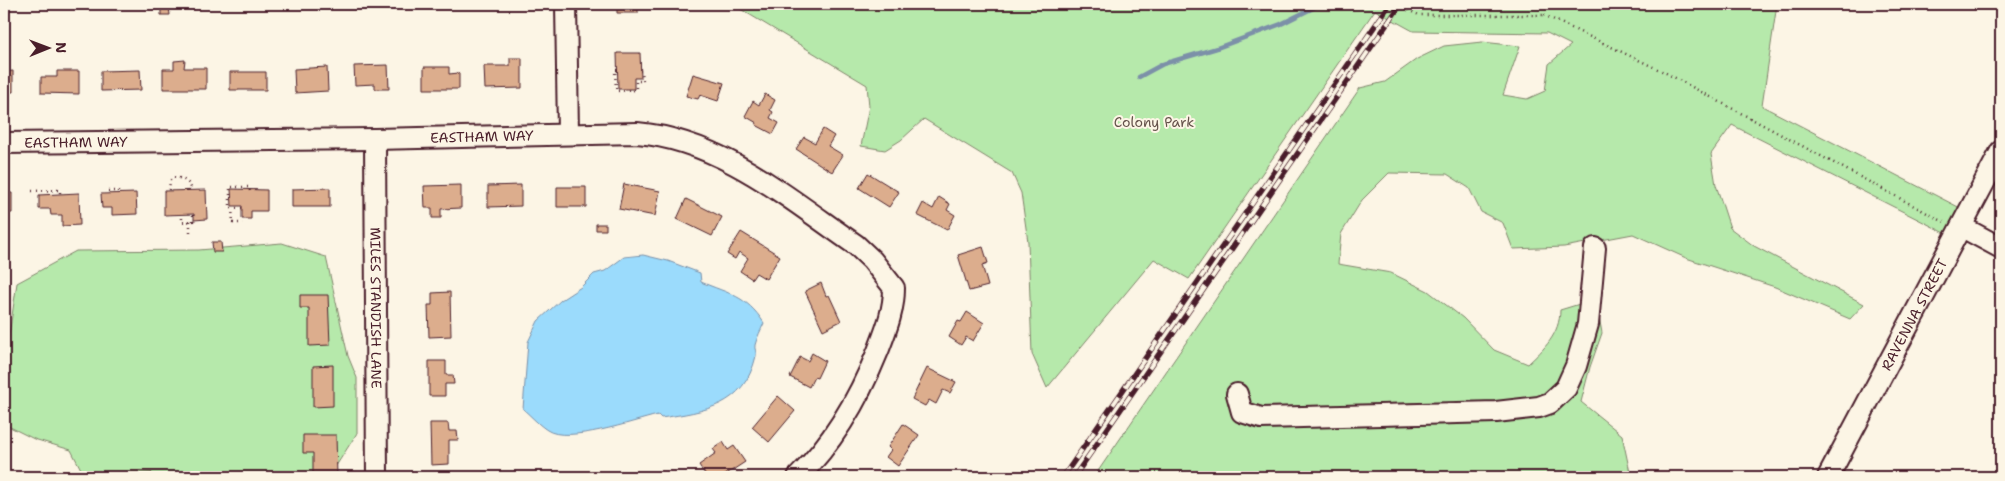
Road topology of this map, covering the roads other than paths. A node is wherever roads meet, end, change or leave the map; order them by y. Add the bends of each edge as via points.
1 (566, 4) edge
2 (568, 133) junction
3 (375, 139) junction
4 (4, 143) edge
5 (2001, 152) edge
6 (1954, 225) junction
7 (1595, 248) dead end
8 (2001, 248) edge
9 (1237, 394) dead end
10 (377, 477) edge
11 (798, 477) edge
12 (1828, 477) edge

1 - 2 street
2 - 3 street, EASTHAM WAY
2 - 11 street, EASTHAM WAY via 654,134 714,153 743,168 856,246 886,276 894,288 894,302 868,376 844,420 814,462
3 - 4 street, EASTHAM WAY
3 - 10 street, MILES STANDISH LANE
5 - 6 street, RAVENNA STREET via 1970,207
6 - 8 street
6 - 12 street, RAVENNA STREET
7 - 9 street via 1588,324 1576,366 1566,388 1550,403 1496,412 1261,418 1242,412

